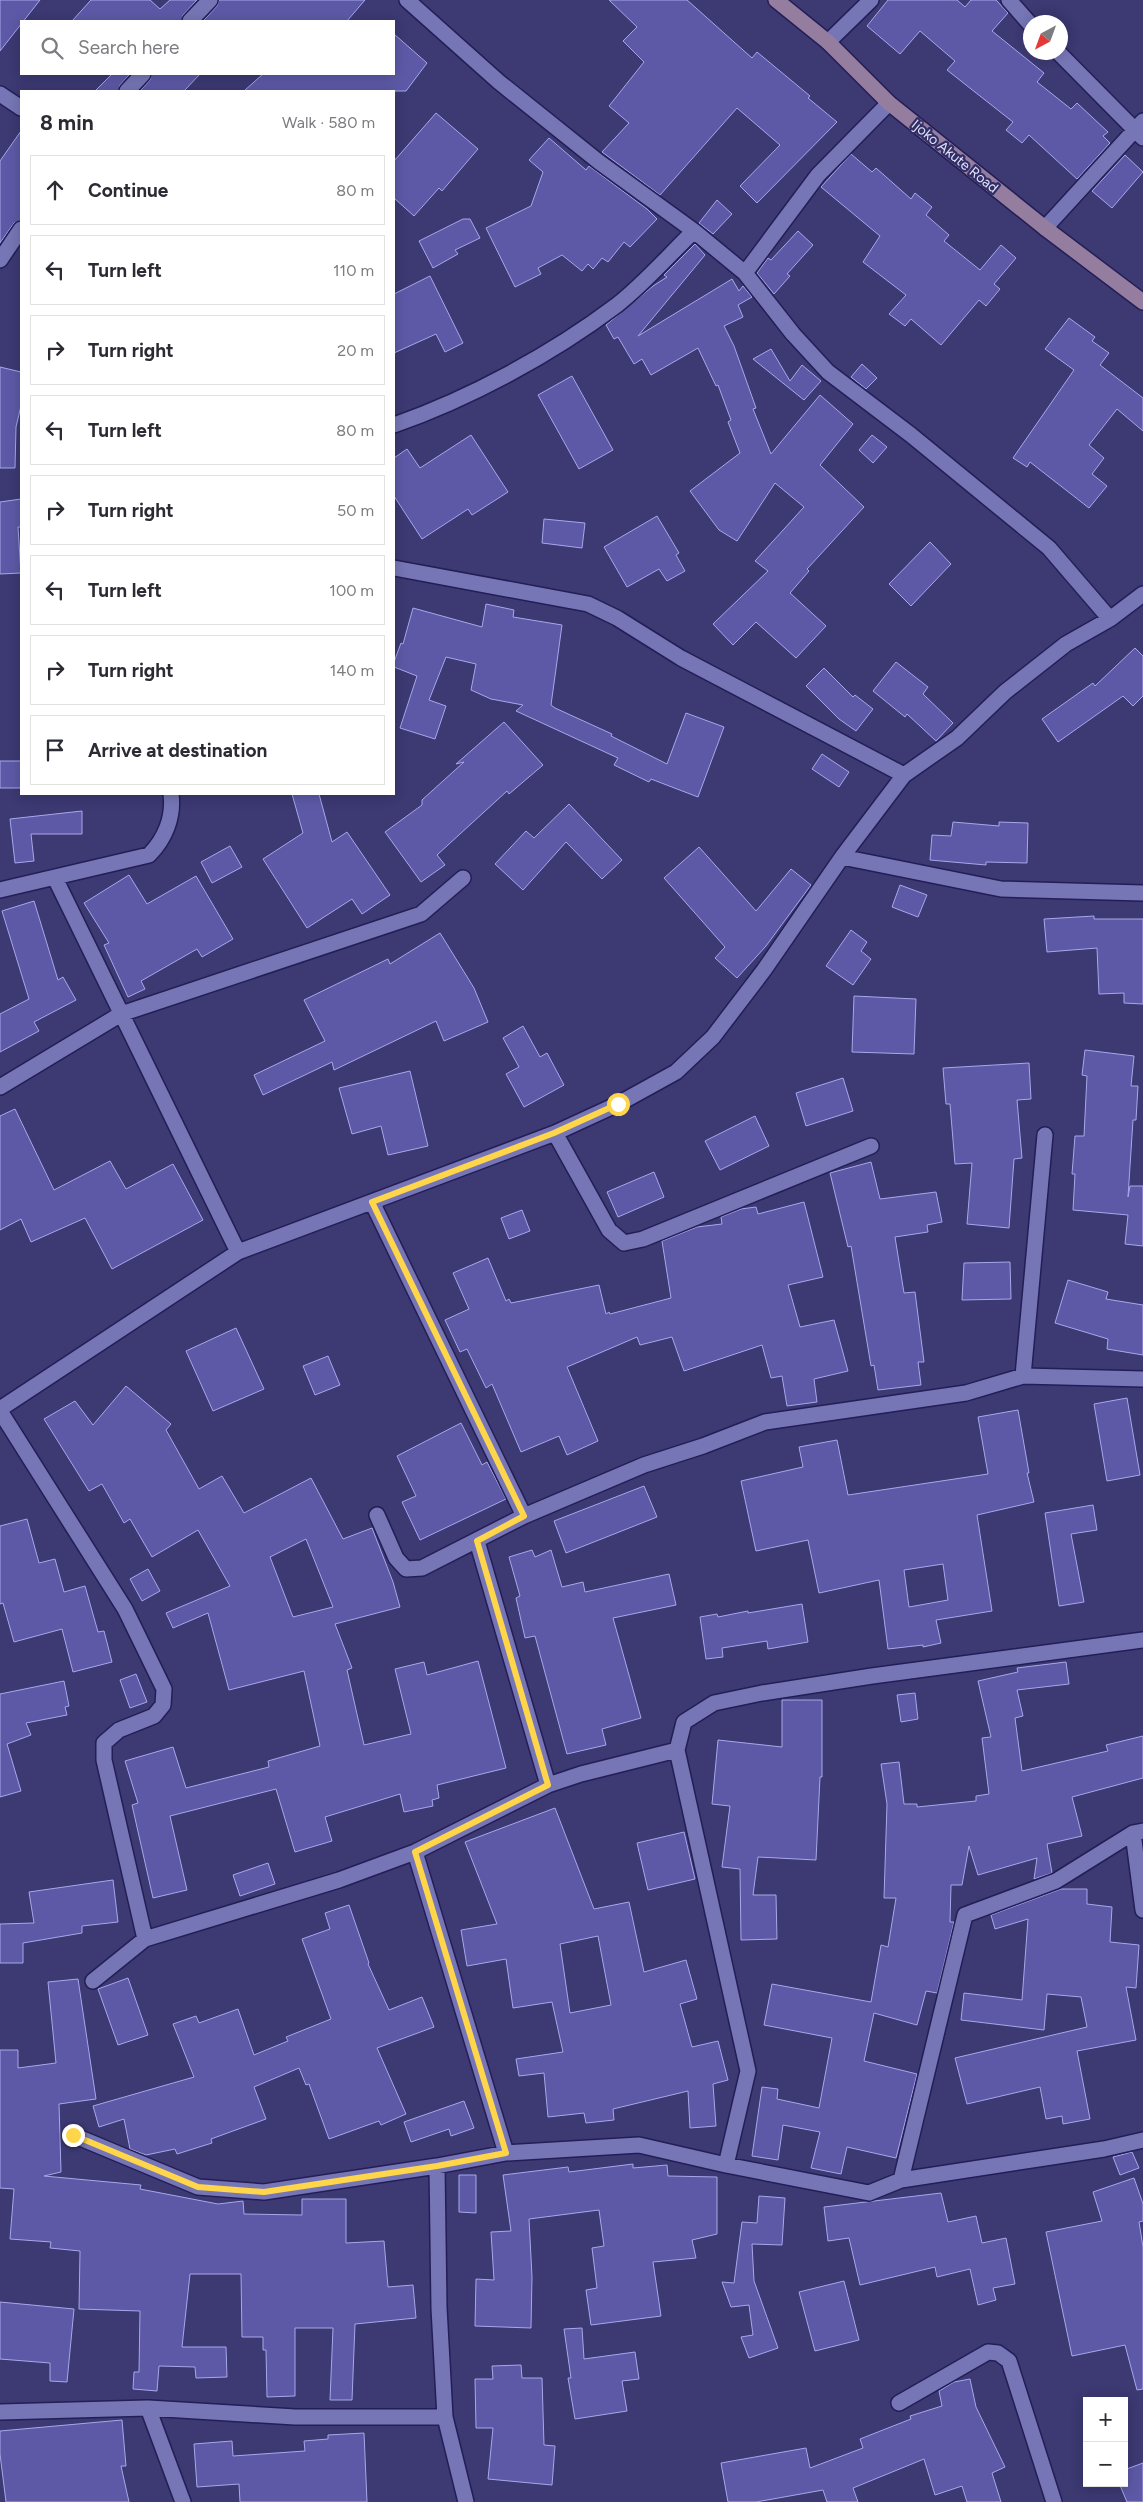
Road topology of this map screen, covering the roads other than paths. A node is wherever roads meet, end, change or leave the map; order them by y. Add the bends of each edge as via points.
1 (210, 0) edge
2 (407, 0) edge
3 (776, 0) edge
4 (871, 0) edge
5 (1009, 0) edge
6 (1023, 16) edge
7 (191, 20) edge
8 (828, 42) junction
9 (1066, 60) edge
10 (142, 75) edge
11 (128, 90) edge
12 (0, 94) edge
13 (889, 103) junction
14 (20, 107) edge
15 (1140, 130) edge
16 (1045, 228) junction
17 (20, 230) edge
18 (694, 231) junction
19 (0, 260) edge
20 (745, 273) junction
21 (1143, 302) edge
22 (395, 425) edge
23 (395, 568) edge
24 (1143, 594) edge
25 (1110, 619) junction
26 (904, 775) junction
27 (171, 795) edge
28 (842, 857) junction
29 (55, 878) junction
30 (463, 878) dead end
31 (0, 890) edge
32 (1143, 894) edge
33 (121, 1014) junction
34 (0, 1087) edge
35 (554, 1133) junction
36 (1045, 1135) dead end
37 (871, 1146) dead end
38 (372, 1202) junction
39 (238, 1252) junction
40 (1023, 1376) junction
41 (1143, 1379) edge
42 (0, 1410) edge
43 (377, 1515) dead end
44 (524, 1516) junction
45 (477, 1541) junction
46 (1143, 1640) edge
47 (677, 1750) junction
48 (548, 1785) junction
49 (1138, 1832) edge
50 (415, 1852) junction
51 (1143, 1910) edge
52 (145, 1939) junction
53 (93, 1981) dead end
54 (73, 2135) dead end
55 (1143, 2140) edge
56 (506, 2153) junction
57 (437, 2166) junction
58 (726, 2166) junction
59 (901, 2180) junction
60 (899, 2402) dead end
61 (148, 2408) junction
62 (0, 2412) edge
63 (445, 2417) junction
64 (183, 2502) edge
65 (466, 2502) edge
66 (1054, 2502) edge

1 - 7 street
2 - 18 street via 498,82 599,162
3 - 8 main road, Ijoko Akute Road
4 - 8 street
5 - 6 street
8 - 13 main road, Ijoko Akute Road
9 - 15 street
10 - 11 street
12 - 14 street
13 - 16 main road, Ijoko Akute Road
13 - 20 street via 862,134 818,175
15 - 16 street
16 - 21 main road, Ijoko Akute Road
17 - 19 street
18 - 20 street
18 - 22 street via 618,304 552,348 475,392
20 - 25 street via 828,372 1049,548
23 - 26 street via 588,604 681,658
24 - 25 street
25 - 26 street via 1066,644 1005,692 957,738
26 - 28 street
27 - 29 street via 162,841 150,855
28 - 32 street via 1002,890
28 - 35 street via 713,1037 676,1072 618,1104
29 - 31 street
29 - 33 street
30 - 33 street via 421,914
33 - 34 street
33 - 39 street
35 - 37 street via 609,1230 624,1243 643,1239
35 - 38 street
36 - 40 street
38 - 39 street
38 - 44 street
39 - 42 street
40 - 41 street
40 - 44 street via 966,1393 765,1422 644,1465
42 - 52 street via 125,1609 164,1689 163,1705 154,1716 120,1730 104,1743 104,1760
43 - 45 street via 396,1558 406,1568 422,1568
44 - 45 street
45 - 48 street
46 - 47 street via 872,1676 714,1703 684,1722
47 - 48 street
47 - 58 street via 748,2071
48 - 50 street
49 - 51 street
49 - 59 street via 1056,1881 965,1915
50 - 52 street via 339,1880
50 - 56 street
52 - 53 street
54 - 57 street via 198,2187 264,2192
55 - 59 street via 1104,2149
56 - 57 street
56 - 58 street via 639,2145
57 - 63 street via 439,2308
58 - 59 street via 869,2193
60 - 66 street via 988,2352 998,2353 1009,2361
61 - 62 street
61 - 63 street via 295,2417
61 - 64 street
63 - 65 street

